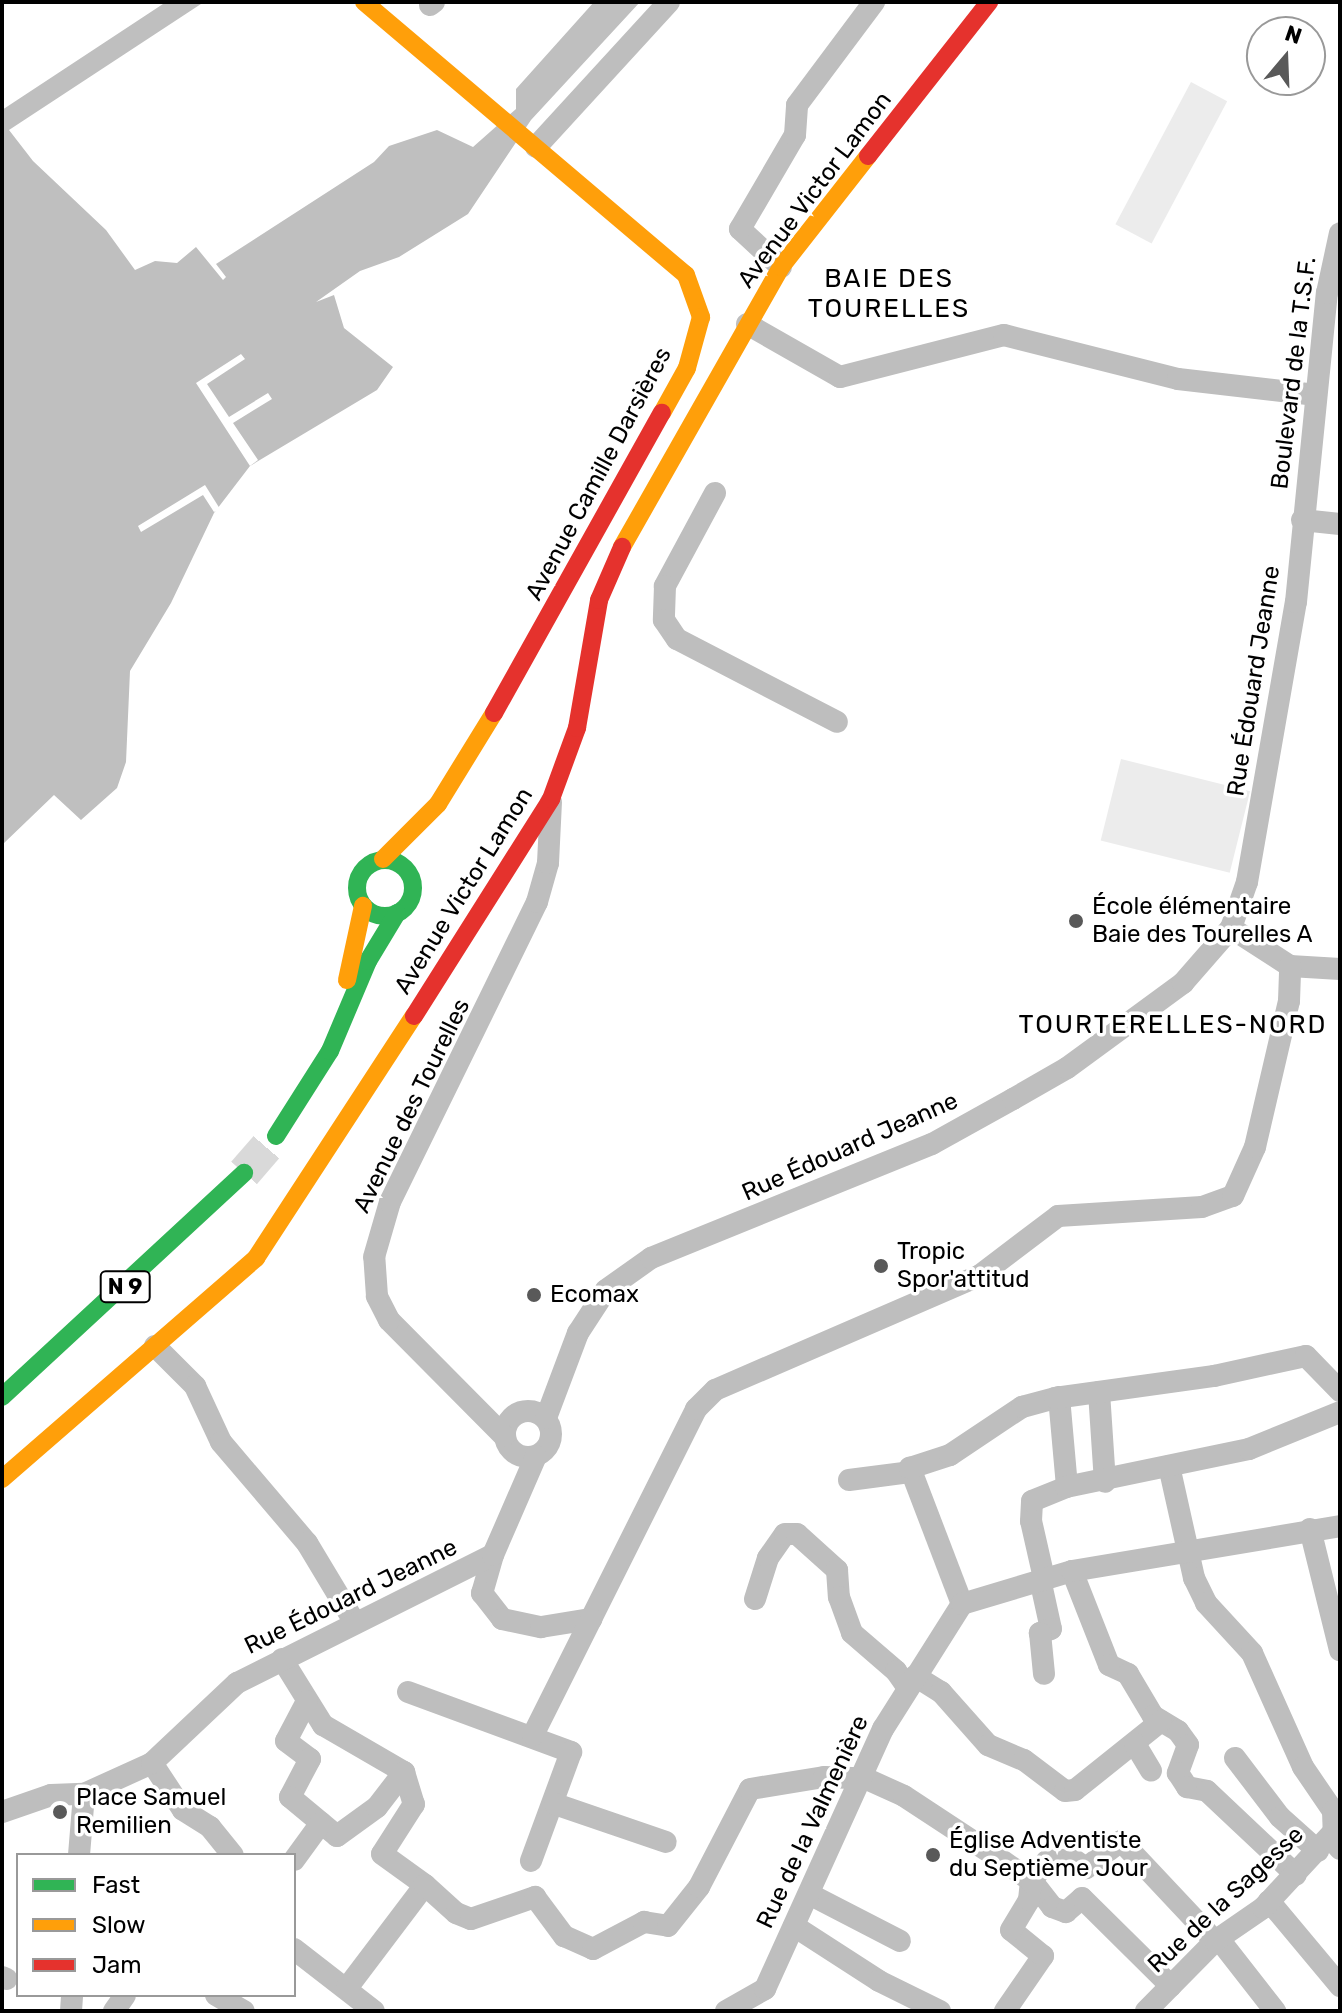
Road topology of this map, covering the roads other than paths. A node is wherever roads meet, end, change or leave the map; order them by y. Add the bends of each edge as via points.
1 (364, 2) edge
2 (669, 2) edge
3 (874, 2) edge
4 (989, 2) edge
5 (536, 147) junction
6 (1340, 233) edge
7 (781, 267) junction
8 (747, 324) junction
9 (1316, 395) junction
10 (715, 493) dead end
11 (1302, 520) junction
12 (1340, 524) edge
13 (837, 722) dead end
14 (551, 799) junction
15 (438, 804) junction
16 (383, 859) junction
17 (413, 889) junction
18 (363, 906) junction
19 (397, 913) junction
20 (1231, 928) junction
21 (1290, 966) junction
22 (1340, 969) edge
23 (155, 1346) junction
24 (2, 1386) edge
25 (1340, 1391) edge
26 (1099, 1392) junction
27 (2, 1397) edge
28 (1059, 1397) junction
29 (1340, 1412) edge
30 (521, 1426) junction
31 (536, 1456) junction
32 (1169, 1466) junction
33 (911, 1472) junction
34 (2, 1479) edge
35 (849, 1480) dead end
36 (525, 1481) junction
37 (1105, 1482) junction
38 (1067, 1487) junction
39 (1340, 1526) edge
40 (1310, 1529) junction
41 (493, 1555) junction
42 (1190, 1555) junction
43 (1072, 1571) junction
44 (1042, 1579) junction
45 (755, 1599) dead end
46 (962, 1604) junction
47 (591, 1619) junction
48 (355, 1623) junction
49 (1340, 1650) edge
50 (282, 1659) junction
51 (1044, 1674) dead end
52 (911, 1682) junction
53 (408, 1692) dead end
54 (307, 1701) junction
55 (1161, 1721) junction
56 (533, 1735) junction
57 (1135, 1744) junction
58 (1235, 1758) dead end
59 (152, 1763) junction
60 (1151, 1771) dead end
61 (404, 1772) junction
62 (859, 1777) junction
63 (84, 1794) junction
64 (555, 1804) junction
65 (2, 1812) edge
66 (321, 1823) junction
67 (1333, 1839) edge
68 (666, 1842) dead end
69 (79, 1853) edge
70 (232, 1853) edge
71 (296, 1857) edge
72 (531, 1861) dead end
73 (1296, 1875) junction
74 (1032, 1881) junction
75 (425, 1885) junction
76 (811, 1895) junction
77 (1269, 1901) junction
78 (794, 1926) junction
79 (1216, 1940) junction
80 (900, 1941) dead end
81 (296, 1950) edge
82 (1171, 1986) junction
83 (1340, 1986) edge
84 (347, 1988) junction
85 (220, 1997) edge
86 (733, 2009) edge
87 (244, 2011) edge
88 (374, 2011) edge
89 (940, 2011) edge
90 (1005, 2011) edge
91 (1146, 2011) edge
92 (1275, 2011) edge

1 - 5 main road, Avenue Camille Darsières
2 - 5 street
3 - 7 street via 797,105 795,135 740,229
4 - 7 main road, Avenue Victor Lamon
5 - 15 main road, Avenue Camille Darsières via 686,275 700,327 687,368 623,485 525,663
6 - 9 street, Boulevard de la T.S.F. via 1327,293
7 - 8 main road, Avenue Victor Lamon
8 - 9 street via 840,377 1004,335 1164,376
8 - 14 main road, Avenue Victor Lamon via 616,557 599,600 577,728
9 - 11 street, Boulevard de la T.S.F.
10 - 13 street via 665,586 664,620 677,639
11 - 12 street
11 - 20 street, Rue Édouard Jeanne via 1296,602 1247,882
14 - 23 main road, Avenue Victor Lamon via 274,1234 256,1258
14 - 30 street, Avenue des Tourelles via 548,863 537,902 390,1202 374,1257 377,1296 389,1320 477,1407
15 - 16 main road, Avenue Camille Darsières
15 - 17 main road, Avenue Camille Darsières
16 - 17 main road via 408,871
16 - 18 main road via 359,875 356,889
17 - 19 main road
18 - 19 main road via 379,915
18 - 19 main road via 333,1023 271,1134 330,1051 368,961
20 - 21 street
20 - 30 street, Rue Édouard Jeanne via 1183,983 1067,1068 1013,1099 932,1144 651,1258 606,1290 559,1378
21 - 22 street
21 - 47 street via 1289,1001 1255,1147 1233,1196 1202,1207 1058,1216 979,1276 715,1390 696,1409
23 - 34 main road, Avenue Victor Lamon
23 - 48 street via 195,1386 221,1442 315,1554
24 - 27 main road, N 9 via 240,1170
25 - 26 street via 1306,1356
26 - 28 street
26 - 37 street
28 - 33 street via 1022,1407 950,1455
28 - 38 street
29 - 32 street via 1284,1438
30 - 31 street, Avenue des Tourelles
30 - 31 street, Rue Édouard Jeanne via 551,1439
30 - 36 street
31 - 36 street, Rue Édouard Jeanne
32 - 37 street
32 - 42 street
33 - 35 street
33 - 46 street
36 - 41 street, Rue Édouard Jeanne
37 - 38 street
38 - 44 street via 1032,1501
39 - 40 street
40 - 42 street
40 - 49 street
41 - 47 street via 482,1593 502,1619 541,1627
41 - 48 street, Rue Édouard Jeanne
42 - 43 street
42 - 67 street via 1206,1603 1252,1653 1303,1767 1333,1811
43 - 44 street
43 - 55 street via 1109,1665 1128,1674
44 - 46 street
44 - 51 street via 1051,1629 1040,1633
45 - 52 street via 768,1558 785,1534 797,1534 837,1570 839,1597 852,1633
46 - 52 street, Rue de la Valmenière
47 - 56 street
48 - 50 street, Rue Édouard Jeanne
50 - 54 street
50 - 59 street, Rue Édouard Jeanne via 237,1683
52 - 57 street via 941,1692 988,1745 1024,1760 1065,1791 1075,1790 1103,1762
52 - 62 street, Rue de la Valmenière
53 - 56 street
54 - 61 street via 323,1725
54 - 66 street via 286,1741 310,1759 290,1797
55 - 57 street
55 - 73 street via 1188,1745 1178,1773 1187,1787 1207,1791
56 - 64 street via 571,1752
57 - 60 street
58 - 67 street via 1280,1817
59 - 63 street, Rue Édouard Jeanne
59 - 70 street via 183,1810 217,1833
61 - 66 street via 377,1807 342,1835
61 - 75 street via 414,1804 382,1854
62 - 74 street via 904,1796
62 - 75 street via 750,1789 699,1887 668,1926 644,1922 593,1949 564,1936 535,1897 471,1919 456,1913
62 - 76 street, Rue de la Valmenière
63 - 65 street, Rue Édouard Jeanne via 51,1795
63 - 69 street
64 - 68 street
64 - 72 street
66 - 71 street
67 - 73 street, Rue de la Sagesse
73 - 77 street, Rue de la Sagesse
74 - 79 street via 1047,1861 1073,1859 1086,1868 1121,1841
74 - 82 street via 1062,1913 1082,1898
74 - 90 street via 1029,1900 1011,1930 1043,1956
75 - 84 street
76 - 78 street, Rue de la Valmenière
76 - 80 street
77 - 79 street, Rue de la Sagesse
77 - 83 street
78 - 86 street, Rue de la Valmenière via 765,1989
78 - 89 street via 879,1981
79 - 82 street, Rue de la Sagesse
79 - 92 street
81 - 84 street
82 - 91 street, Rue de la Sagesse
84 - 88 street
85 - 87 street

